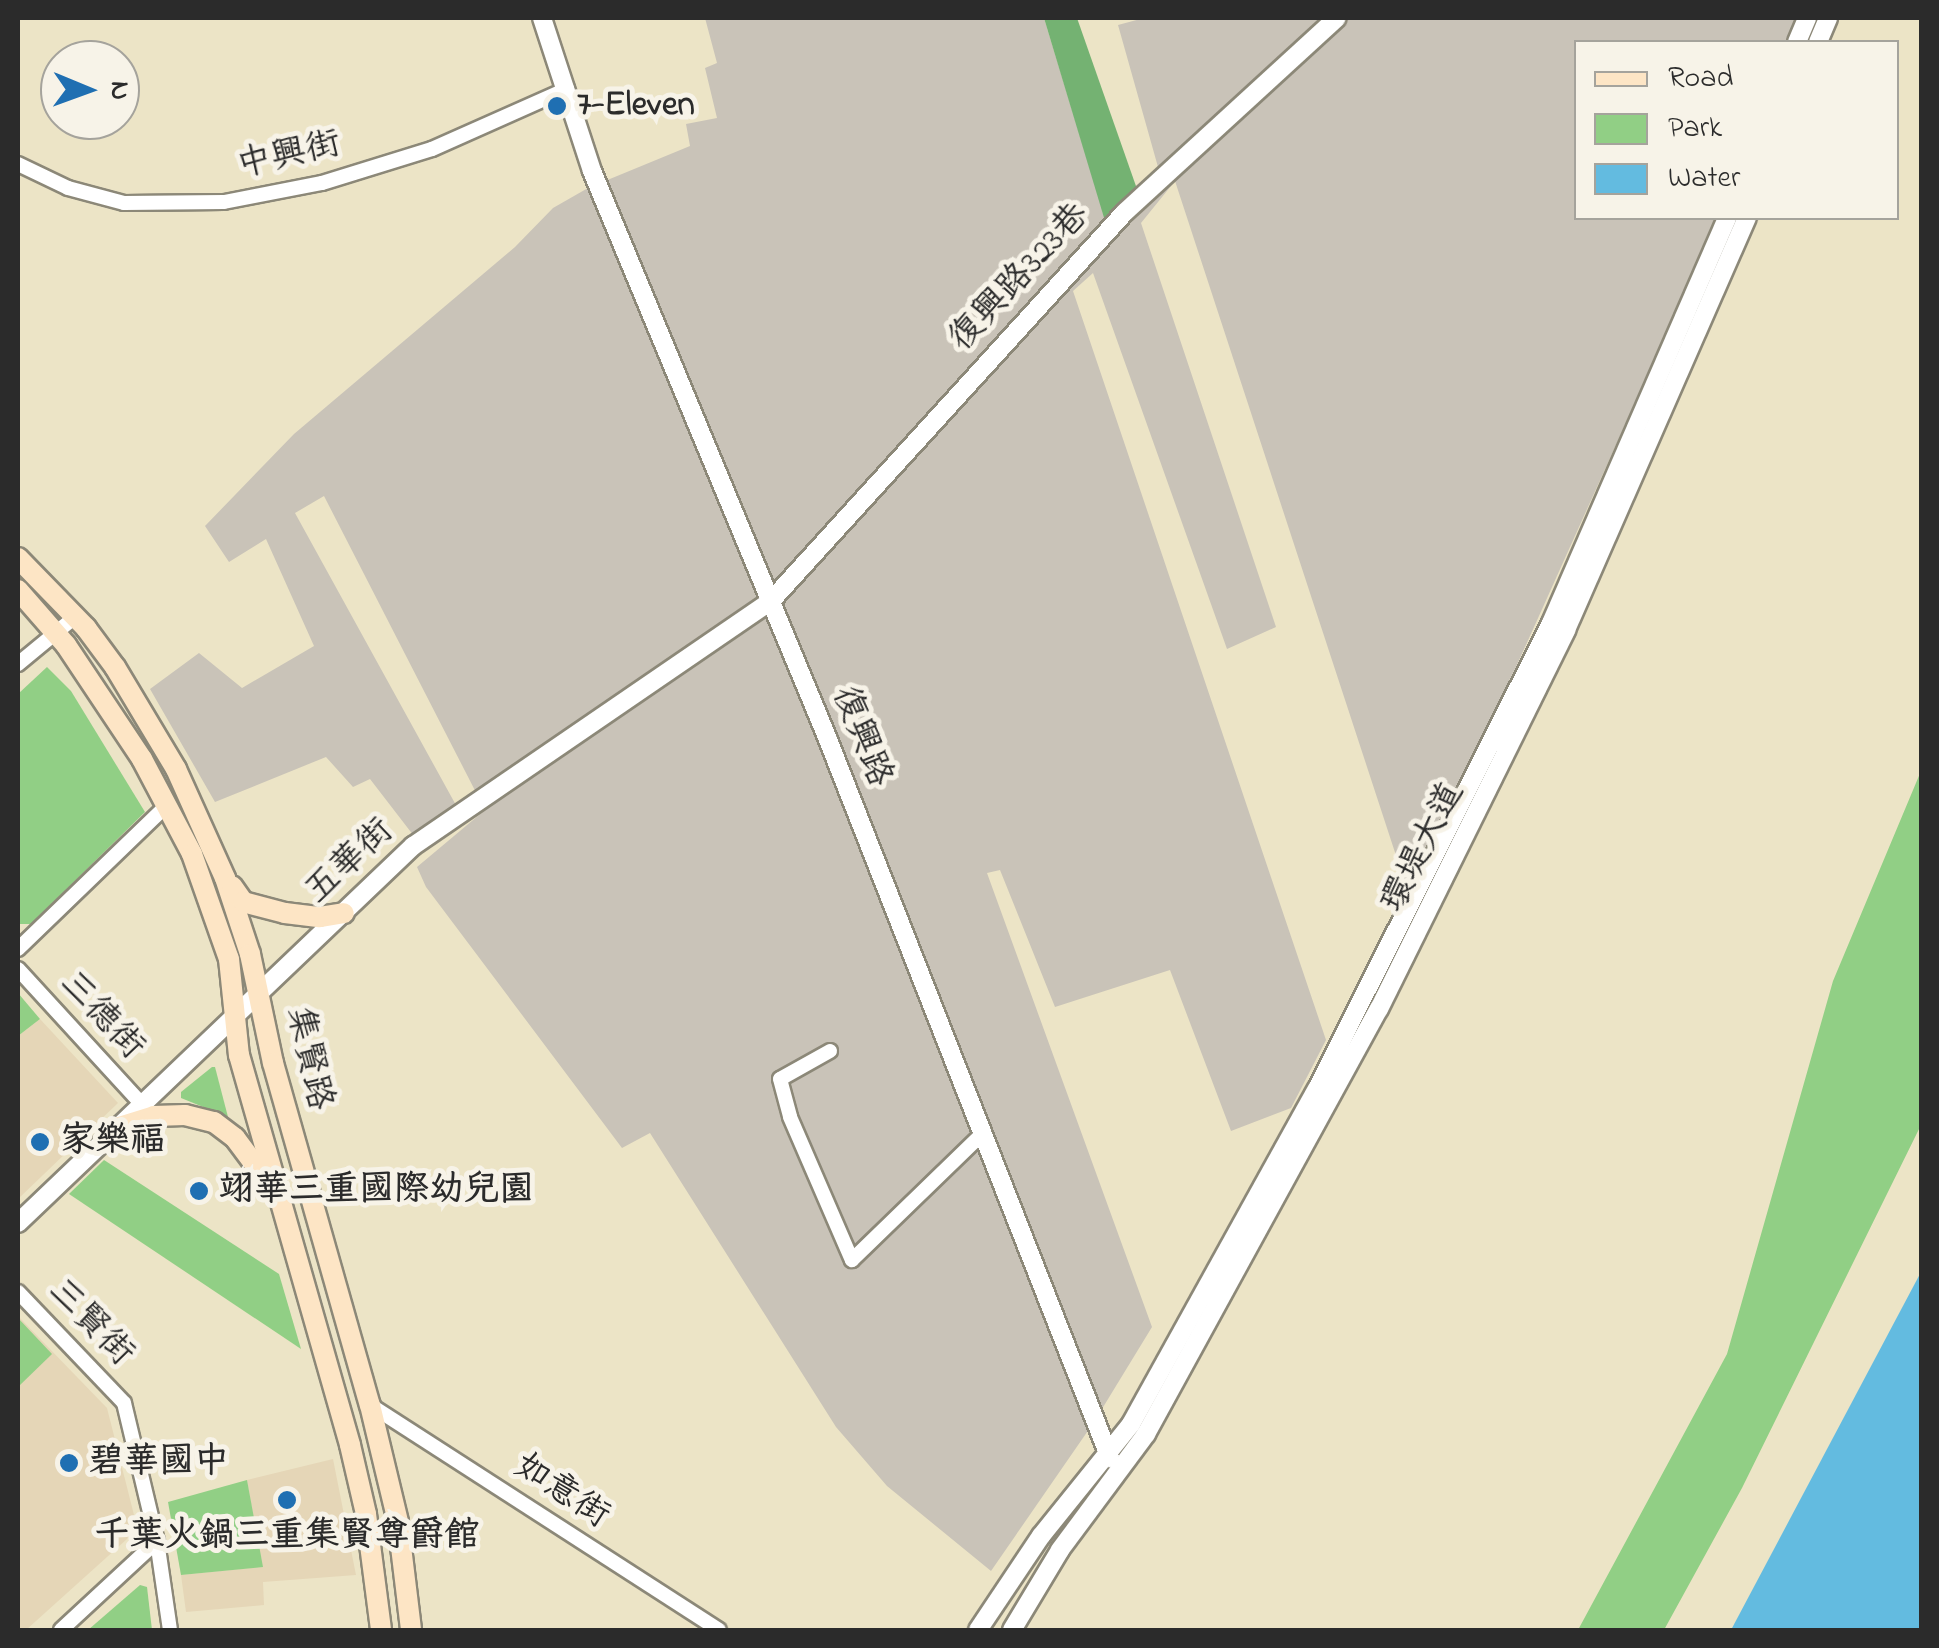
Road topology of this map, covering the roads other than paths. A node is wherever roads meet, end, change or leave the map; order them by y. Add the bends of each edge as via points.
1 (542, 18) edge
2 (1337, 18) edge
3 (566, 89) junction
4 (18, 164) edge
5 (1726, 220) edge
6 (1746, 220) edge
7 (18, 558) edge
8 (18, 590) edge
9 (770, 602) junction
10 (75, 617) junction
11 (1558, 626) junction
12 (55, 632) junction
13 (18, 664) edge
14 (1482, 785) junction
15 (166, 805) junction
16 (226, 878) junction
17 (344, 913) junction
18 (18, 949) edge
19 (18, 969) edge
20 (259, 992) junction
21 (233, 1019) junction
22 (830, 1051) dead end
23 (142, 1103) junction
24 (119, 1127) junction
25 (984, 1132) junction
26 (280, 1200) junction
27 (18, 1222) edge
28 (18, 1292) edge
29 (370, 1405) junction
30 (1109, 1447) junction
31 (1111, 1484) junction
32 (157, 1541) junction
33 (60, 1630) edge
34 (170, 1630) edge
35 (380, 1630) edge
36 (411, 1630) edge
37 (719, 1630) edge
38 (978, 1630) edge
39 (1012, 1630) edge

1 - 3 street, 復興路
2 - 9 street, 復興路323巷 via 1125,212
3 - 4 street, 中興街 via 432,149 322,183 224,202 124,203 68,188
3 - 9 street, 復興路 via 592,171
5 - 11 street, 環堤大道
6 - 11 street, 環堤大道
7 - 10 main road, 集賢路
8 - 12 main road, 集賢路
9 - 17 street, 五華街 via 413,846
9 - 25 street, 復興路
10 - 12 street
10 - 16 main road, 集賢路 via 138,704
11 - 14 street, 環堤大道
12 - 13 street
12 - 15 main road, 集賢路 via 116,713
14 - 30 street, 環堤大道 via 1131,1424
14 - 31 street, 環堤大道 via 1295,1168 1146,1434
15 - 18 street
15 - 21 main road, 集賢路 via 192,854 229,959
16 - 17 main road via 244,902 302,916
16 - 20 main road, 集賢路
17 - 20 street, 五華街
19 - 23 street, 三德街
20 - 21 street, 五華街
20 - 29 main road, 集賢路 via 272,1063
21 - 23 street, 五華街
21 - 26 main road, 集賢路
22 - 25 street via 780,1079 852,1260
23 - 24 street, 五華街
24 - 26 main road via 154,1116 214,1122 235,1138
24 - 27 street, 五華街
25 - 30 street, 復興路
26 - 35 main road, 集賢路 via 350,1445
28 - 32 street, 三賢街 via 124,1403
29 - 36 main road, 集賢路 via 398,1522
29 - 37 street, 如意街
30 - 31 street, 復興路
30 - 38 street, 環堤大道
31 - 39 street, 環堤大道 via 1060,1550
32 - 33 street
32 - 34 street, 三賢街

